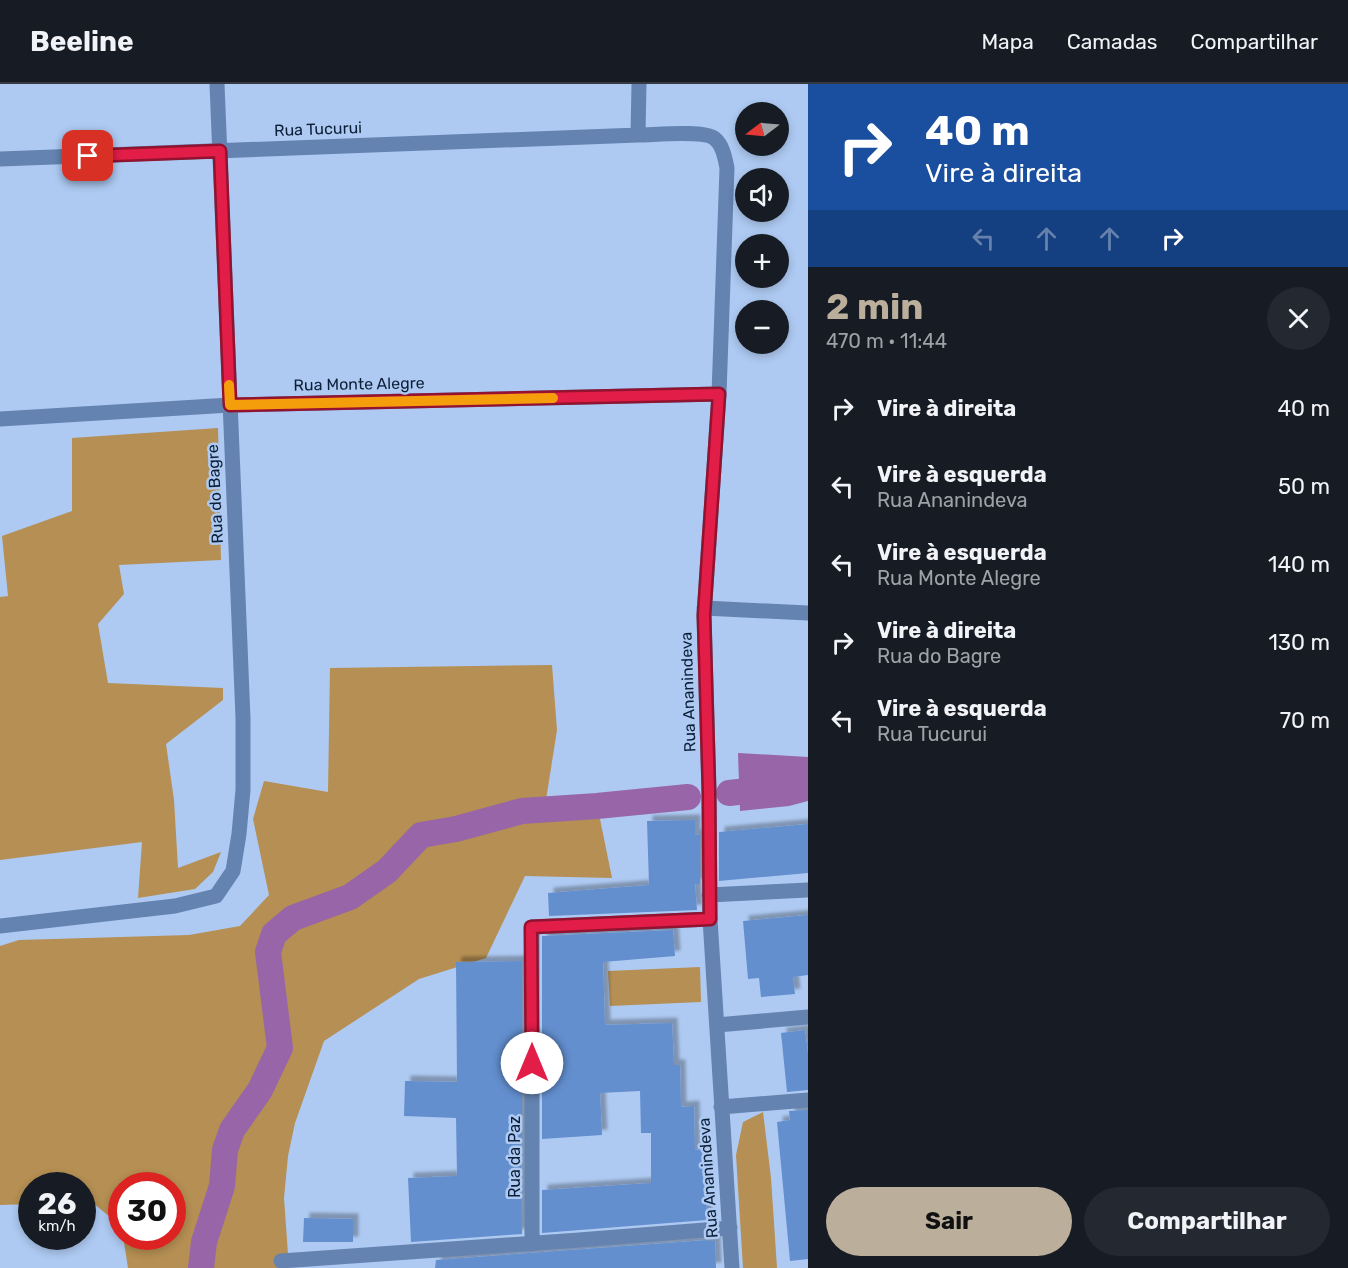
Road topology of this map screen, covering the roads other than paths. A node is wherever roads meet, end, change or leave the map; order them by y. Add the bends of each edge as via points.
1 (217, 84) edge
2 (639, 84) edge
3 (638, 135) junction
4 (220, 151) junction
5 (0, 159) edge
6 (719, 394) junction
7 (230, 405) junction
8 (0, 419) edge
9 (704, 608) junction
10 (808, 613) edge
11 (808, 890) edge
12 (709, 895) junction
13 (710, 919) junction
14 (0, 926) edge
15 (808, 1017) edge
16 (717, 1025) junction
17 (808, 1100) edge
18 (721, 1107) junction
19 (730, 1228) junction
20 (532, 1244) junction
21 (281, 1262) dead end
22 (732, 1268) edge

1 - 4 street, Rua do Bagre
2 - 3 street
3 - 4 street, Rua Tucurui
3 - 6 street, Rua Ananindeva via 699,134 713,138 723,150 727,168
4 - 5 street, Rua Tucurui
4 - 7 street, Rua do Bagre
6 - 7 street, Rua Monte Alegre
6 - 9 street, Rua Ananindeva
7 - 8 street, Rua Monte Alegre
7 - 14 street, Rua do Bagre via 243,718 243,790 233,871 216,896 175,906
9 - 10 street
9 - 12 street, Rua Ananindeva
11 - 12 street
12 - 13 street, Rua Ananindeva
13 - 16 street, Rua Ananindeva
13 - 20 street, Rua da Paz via 531,927
15 - 16 street
16 - 18 street, Rua Ananindeva
17 - 18 street
18 - 19 street, Rua Ananindeva
19 - 20 street
19 - 22 street, Rua Ananindeva
20 - 21 street

